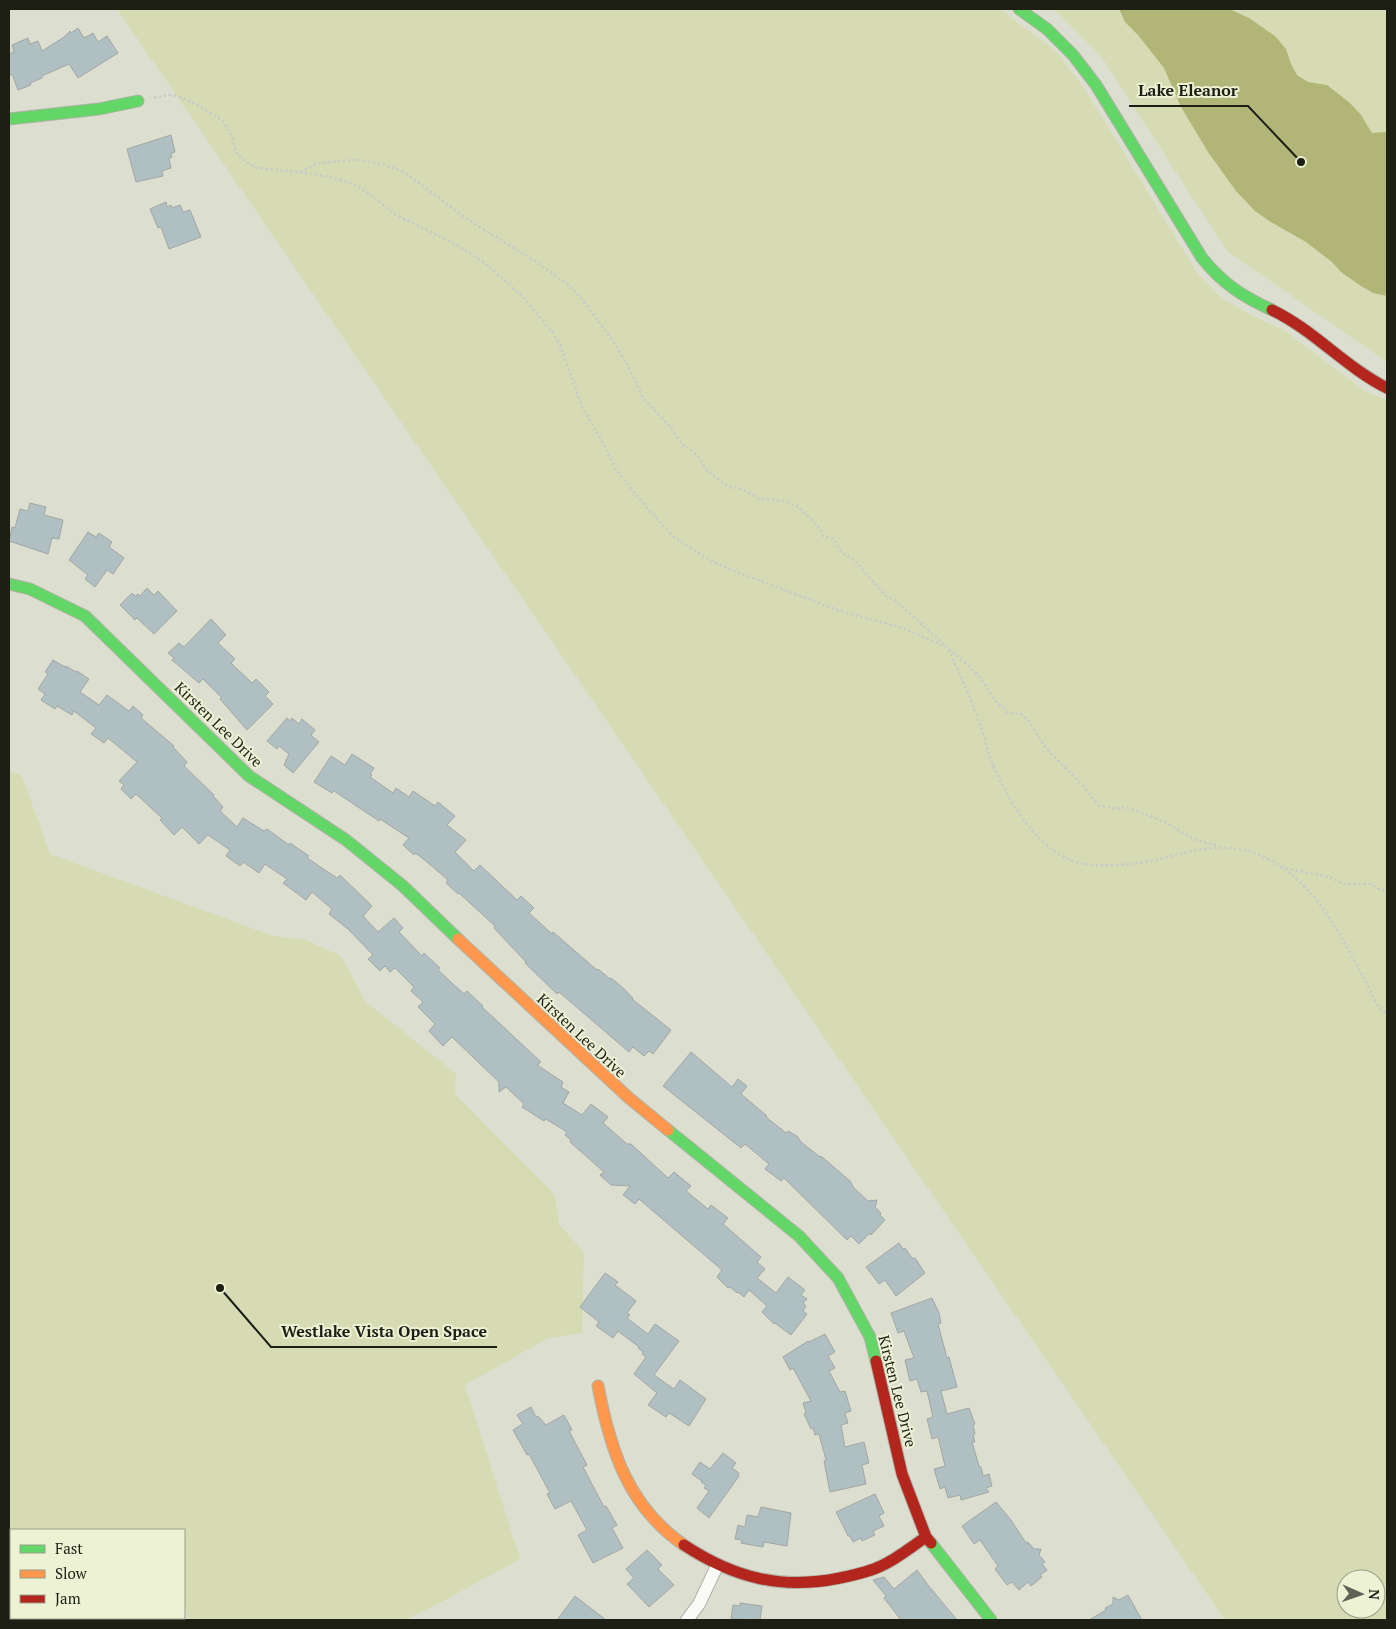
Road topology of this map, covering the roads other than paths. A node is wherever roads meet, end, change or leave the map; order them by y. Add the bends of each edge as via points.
1 (1020, 9) edge
2 (138, 101) road end
3 (9, 119) edge
4 (1387, 388) edge
5 (9, 584) edge
6 (598, 1386) dead end
7 (926, 1537) junction
8 (717, 1566) junction
9 (687, 1620) edge
10 (990, 1620) edge

1 - 4 street via 1047,28 1096,85 1216,276 1237,293 1292,320 1364,376
2 - 3 street via 99,109
5 - 7 street, Kirsten Lee Drive via 30,590 85,616 249,776 346,840 403,886 629,1098 799,1236 838,1278 870,1337 902,1474
6 - 8 street via 606,1426 622,1471 636,1495 653,1517 688,1549
7 - 8 street via 881,1566 811,1584 784,1584
7 - 10 street, Kirsten Lee Drive
8 - 9 street via 699,1604

